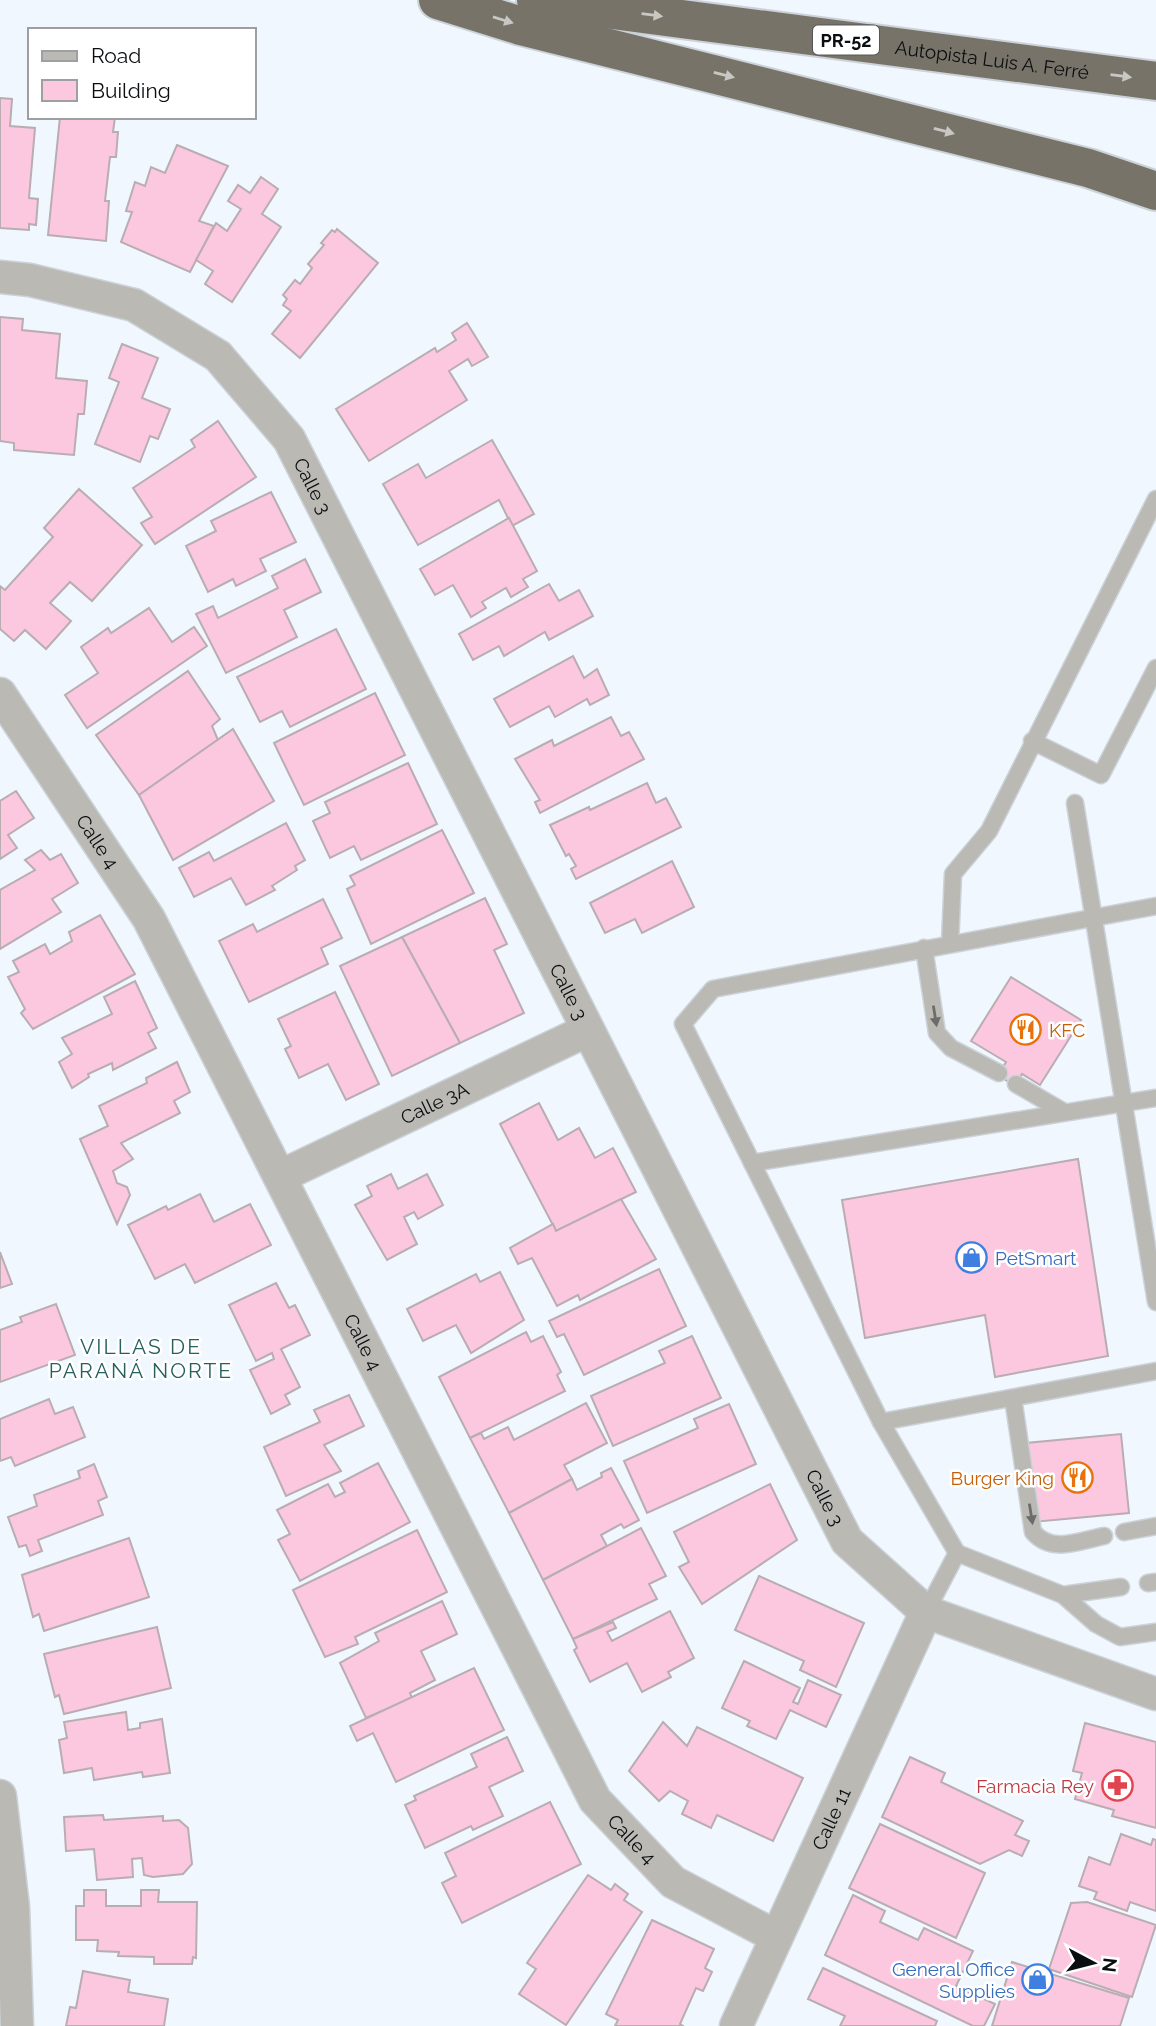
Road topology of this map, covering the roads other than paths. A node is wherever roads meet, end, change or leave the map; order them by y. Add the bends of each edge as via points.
1 (438, 0) edge
2 (536, 0) edge
3 (1156, 81) edge
4 (1156, 191) edge
5 (0, 277) edge
6 (1156, 499) edge
7 (1156, 668) edge
8 (0, 694) edge
9 (1032, 741) junction
10 (1075, 803) dead end
11 (1156, 906) edge
12 (1093, 916) junction
13 (950, 944) junction
14 (924, 948) junction
15 (586, 1031) junction
16 (999, 1073) dead end
17 (1016, 1084) dead end
18 (1156, 1098) edge
19 (1124, 1102) junction
20 (1064, 1112) junction
21 (752, 1163) junction
22 (281, 1176) junction
23 (1156, 1301) edge
24 (1156, 1371) edge
25 (1013, 1398) junction
26 (881, 1422) junction
27 (1156, 1526) edge
28 (1125, 1532) dead end
29 (1104, 1536) dead end
30 (957, 1553) junction
31 (1121, 1587) dead end
32 (1063, 1595) junction
33 (926, 1612) junction
34 (1156, 1632) edge
35 (1156, 1694) edge
36 (0, 1796) edge
37 (775, 1936) junction
38 (17, 2026) edge
39 (736, 2026) edge

1 -> 4 highway via 522,26 1088,168
2 -> 3 highway, Autopista Luis A. Ferré / PR-52
5 - 15 street, Calle 3 via 134,304 218,356 289,439
6 - 9 lane
7 - 9 lane via 1101,775
8 - 22 street, Calle 4 via 149,919
9 - 13 lane via 989,831 953,874
10 - 12 lane
11 - 12 lane
12 - 13 lane
12 - 19 lane
13 - 14 lane
14 -> 16 lane via 937,1033 951,1048
14 - 21 lane via 713,989 683,1024
15 - 22 street, Calle 3A
15 - 33 street, Calle 3 via 847,1541
17 - 20 lane
18 - 19 lane
19 - 20 lane
19 - 23 lane
20 - 21 lane
21 - 26 lane
22 - 37 street, Calle 4 via 595,1800 673,1882
24 - 25 lane
25 - 26 lane
25 -> 29 lane via 1033,1532 1043,1543 1056,1546
26 - 30 lane
27 - 28 lane
30 - 32 lane
30 - 33 lane
31 - 32 lane
32 - 34 lane via 1096,1624 1120,1637
33 - 35 street, Calle 3
33 - 37 street, Calle 11
36 - 38 street via 13,1907
37 - 39 street, Calle 11

